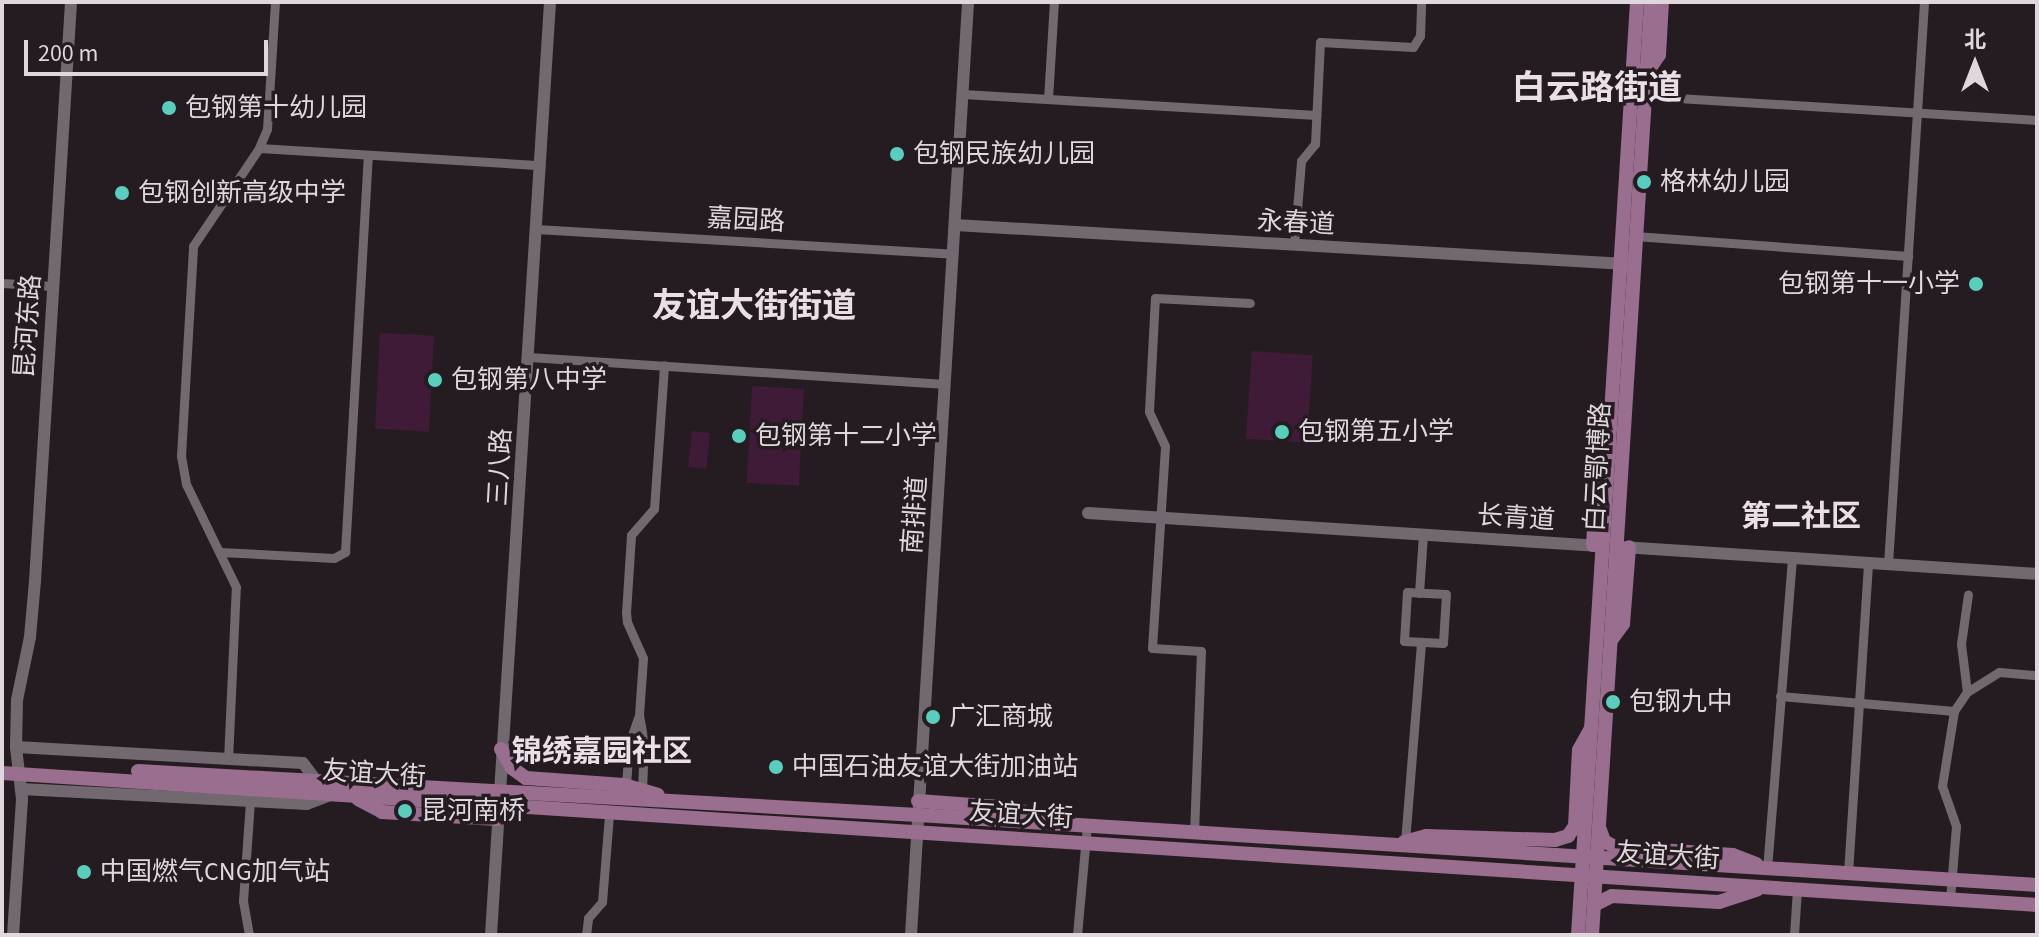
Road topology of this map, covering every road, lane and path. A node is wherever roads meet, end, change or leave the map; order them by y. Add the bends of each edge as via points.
1 (71, 2) edge
2 (275, 2) edge
3 (550, 2) edge
4 (968, 2) edge
5 (1054, 2) edge
6 (1421, 2) edge
7 (1637, 2) edge
8 (1651, 2) edge
9 (1662, 2) edge
10 (1924, 2) edge
11 (1646, 74) junction
12 (963, 94) junction
13 (1645, 96) junction
14 (1048, 99) junction
15 (1917, 113) junction
16 (1316, 115) junction
17 (2037, 120) edge
18 (259, 148) junction
19 (368, 157) junction
20 (540, 165) junction
21 (955, 225) junction
22 (536, 229) junction
23 (1635, 236) junction
24 (1294, 245) junction
25 (953, 254) junction
26 (1908, 256) junction
27 (1628, 264) junction
28 (2, 283) edge
29 (53, 286) junction
30 (1250, 303) dead end
31 (529, 357) junction
32 (664, 365) junction
33 (945, 384) junction
34 (1088, 513) dead end
35 (1160, 518) junction
36 (1423, 535) junction
37 (1611, 546) junction
38 (220, 552) junction
39 (1792, 558) junction
40 (1868, 563) junction
41 (1888, 564) junction
42 (2037, 574) edge
43 (1419, 593) junction
44 (1968, 594) dead end
45 (1421, 642) junction
46 (2037, 675) edge
47 (1967, 692) junction
48 (1780, 696) junction
49 (2, 700) edge
50 (17, 700) junction
51 (1859, 703) junction
52 (1954, 711) junction
53 (639, 715) junction
54 (1592, 727) junction
55 (16, 747) junction
56 (501, 749) junction
57 (228, 760) junction
58 (2, 765) edge
59 (2, 773) edge
60 (132, 776) junction
61 (316, 780) junction
62 (626, 785) junction
63 (21, 789) junction
64 (642, 790) junction
65 (331, 795) junction
66 (250, 801) junction
67 (674, 801) junction
68 (498, 805) junction
69 (918, 808) junction
70 (609, 815) junction
71 (1087, 826) junction
72 (1599, 828) junction
73 (917, 832) junction
74 (1194, 833) junction
75 (1085, 843) junction
76 (1399, 844) junction
77 (1590, 858) junction
78 (1767, 869) junction
79 (1848, 873) junction
80 (1589, 875) junction
81 (1951, 880) junction
82 (2037, 885) edge
83 (1766, 887) junction
84 (1797, 889) junction
85 (1950, 899) junction
86 (1594, 905) junction
87 (2037, 905) edge
88 (13, 935) edge
89 (249, 935) edge
90 (491, 935) edge
91 (586, 935) edge
92 (911, 935) edge
93 (1077, 935) edge
94 (1578, 935) edge
95 (1592, 935) edge
96 (1794, 935) edge

1 - 29 street, 昆河东路
2 - 18 street via 267,129
3 - 20 street, 三八路
4 - 12 street, 南排道
5 - 14 street
6 - 16 street via 1420,36 1413,47 1320,42
7 - 27 main road, 白云鄂博路
8 - 11 main road, 白云鄂博路
9 - 11 main road via 1658,60
10 - 15 street
11 - 13 main road, 白云鄂博路
12 - 14 street
12 - 21 street, 南排道
13 - 15 street
13 - 23 main road, 白云鄂博路
14 - 16 street
15 - 17 street
15 - 26 street
16 - 24 street via 1314,148 1300,164
18 - 19 street
18 - 38 street via 198,234 192,253 181,465
19 - 20 street
19 - 38 street via 345,552 334,558
20 - 22 street, 三八路
21 - 24 street, 永春道
21 - 25 street, 南排道
22 - 25 street, 嘉园路
22 - 31 street, 三八路
23 - 26 street
23 - 27 main road, 白云鄂博路
24 - 27 street, 永春道
25 - 33 street, 南排道
26 - 41 street
27 - 37 main road, 白云鄂博路
27 - 37 main road, 白云鄂博路 via 1610,453 1598,465
28 - 29 street
29 - 50 street, 昆河东路 via 32,621
30 - 35 street via 1155,298 1149,411 1165,446
31 - 32 street
31 - 56 street, 三八路
32 - 33 street
32 - 53 street via 654,509 631,535 626,619 643,658
33 - 69 street, 南排道
34 - 35 street, 长青道
35 - 36 street, 长青道
35 - 74 street via 1152,648 1201,651
36 - 37 street, 长青道
36 - 43 street
37 - 39 street, 长青道
37 - 54 main road, 白云鄂博路
37 - 72 main road, 白云鄂博路 via 1623,624 1611,639
38 - 57 street via 236,590
39 - 40 street, 长青道
39 - 48 street
40 - 41 street, 长青道
40 - 51 street
41 - 42 street, 长青道
43 - 45 street via 1407,592 1404,641
43 - 45 street via 1446,594 1443,643
44 - 47 street via 1961,644
45 - 76 street
46 - 47 street via 1999,672
47 - 52 street
48 - 51 street
48 - 78 street
49 - 50 street
50 - 55 street, 昆河东路
51 - 52 street
51 - 79 street
52 - 81 street via 1942,786 1956,826
53 - 62 street via 629,744
53 - 64 street
54 - 76 main road via 1579,750 1575,826 1568,836 1426,836
54 - 77 main road, 白云鄂博路
55 - 57 street
55 - 63 street, 昆河东路
56 - 62 main road via 512,768 526,778
56 - 68 street, 三八路
57 - 61 street via 303,763
58 - 60 main road, 友谊大街
59 - 60 main road, 友谊大街
60 - 61 main road, 友谊大街
60 - 65 main road, 友谊大街
61 - 68 main road, 友谊大街
62 - 64 main road
63 - 66 street
63 - 88 street, 昆河东路
64 - 67 main road
65 - 66 street via 307,804
65 - 68 main road, 友谊大街
66 - 89 street via 243,901
67 - 68 main road, 友谊大街
67 - 69 main road, 友谊大街
68 - 70 main road, 友谊大街
68 - 90 street, 三八路
69 - 71 main road, 友谊大街
69 - 73 street, 南排道
70 - 73 main road, 友谊大街
70 - 91 street via 602,902 588,918
71 - 74 main road, 友谊大街
71 - 75 street
72 - 77 main road, 白云鄂博路
72 - 78 main road via 1604,841 1615,847 1733,855
73 - 75 main road, 友谊大街
73 - 92 street, 南排道
74 - 76 main road, 友谊大街
75 - 80 main road, 友谊大街
75 - 93 street
76 - 77 main road, 友谊大街
77 - 78 main road, 友谊大街
77 - 80 main road, 白云鄂博路
78 - 79 main road, 友谊大街
79 - 81 main road, 友谊大街
80 - 83 main road, 友谊大街
80 - 86 main road, 白云鄂博路
80 - 94 main road, 白云鄂博路
81 - 82 main road, 友谊大街
81 - 85 street
83 - 84 main road, 友谊大街
83 - 86 main road via 1719,902 1618,896
84 - 85 main road, 友谊大街
84 - 96 street
85 - 87 main road, 友谊大街
86 - 95 main road, 白云鄂博路

